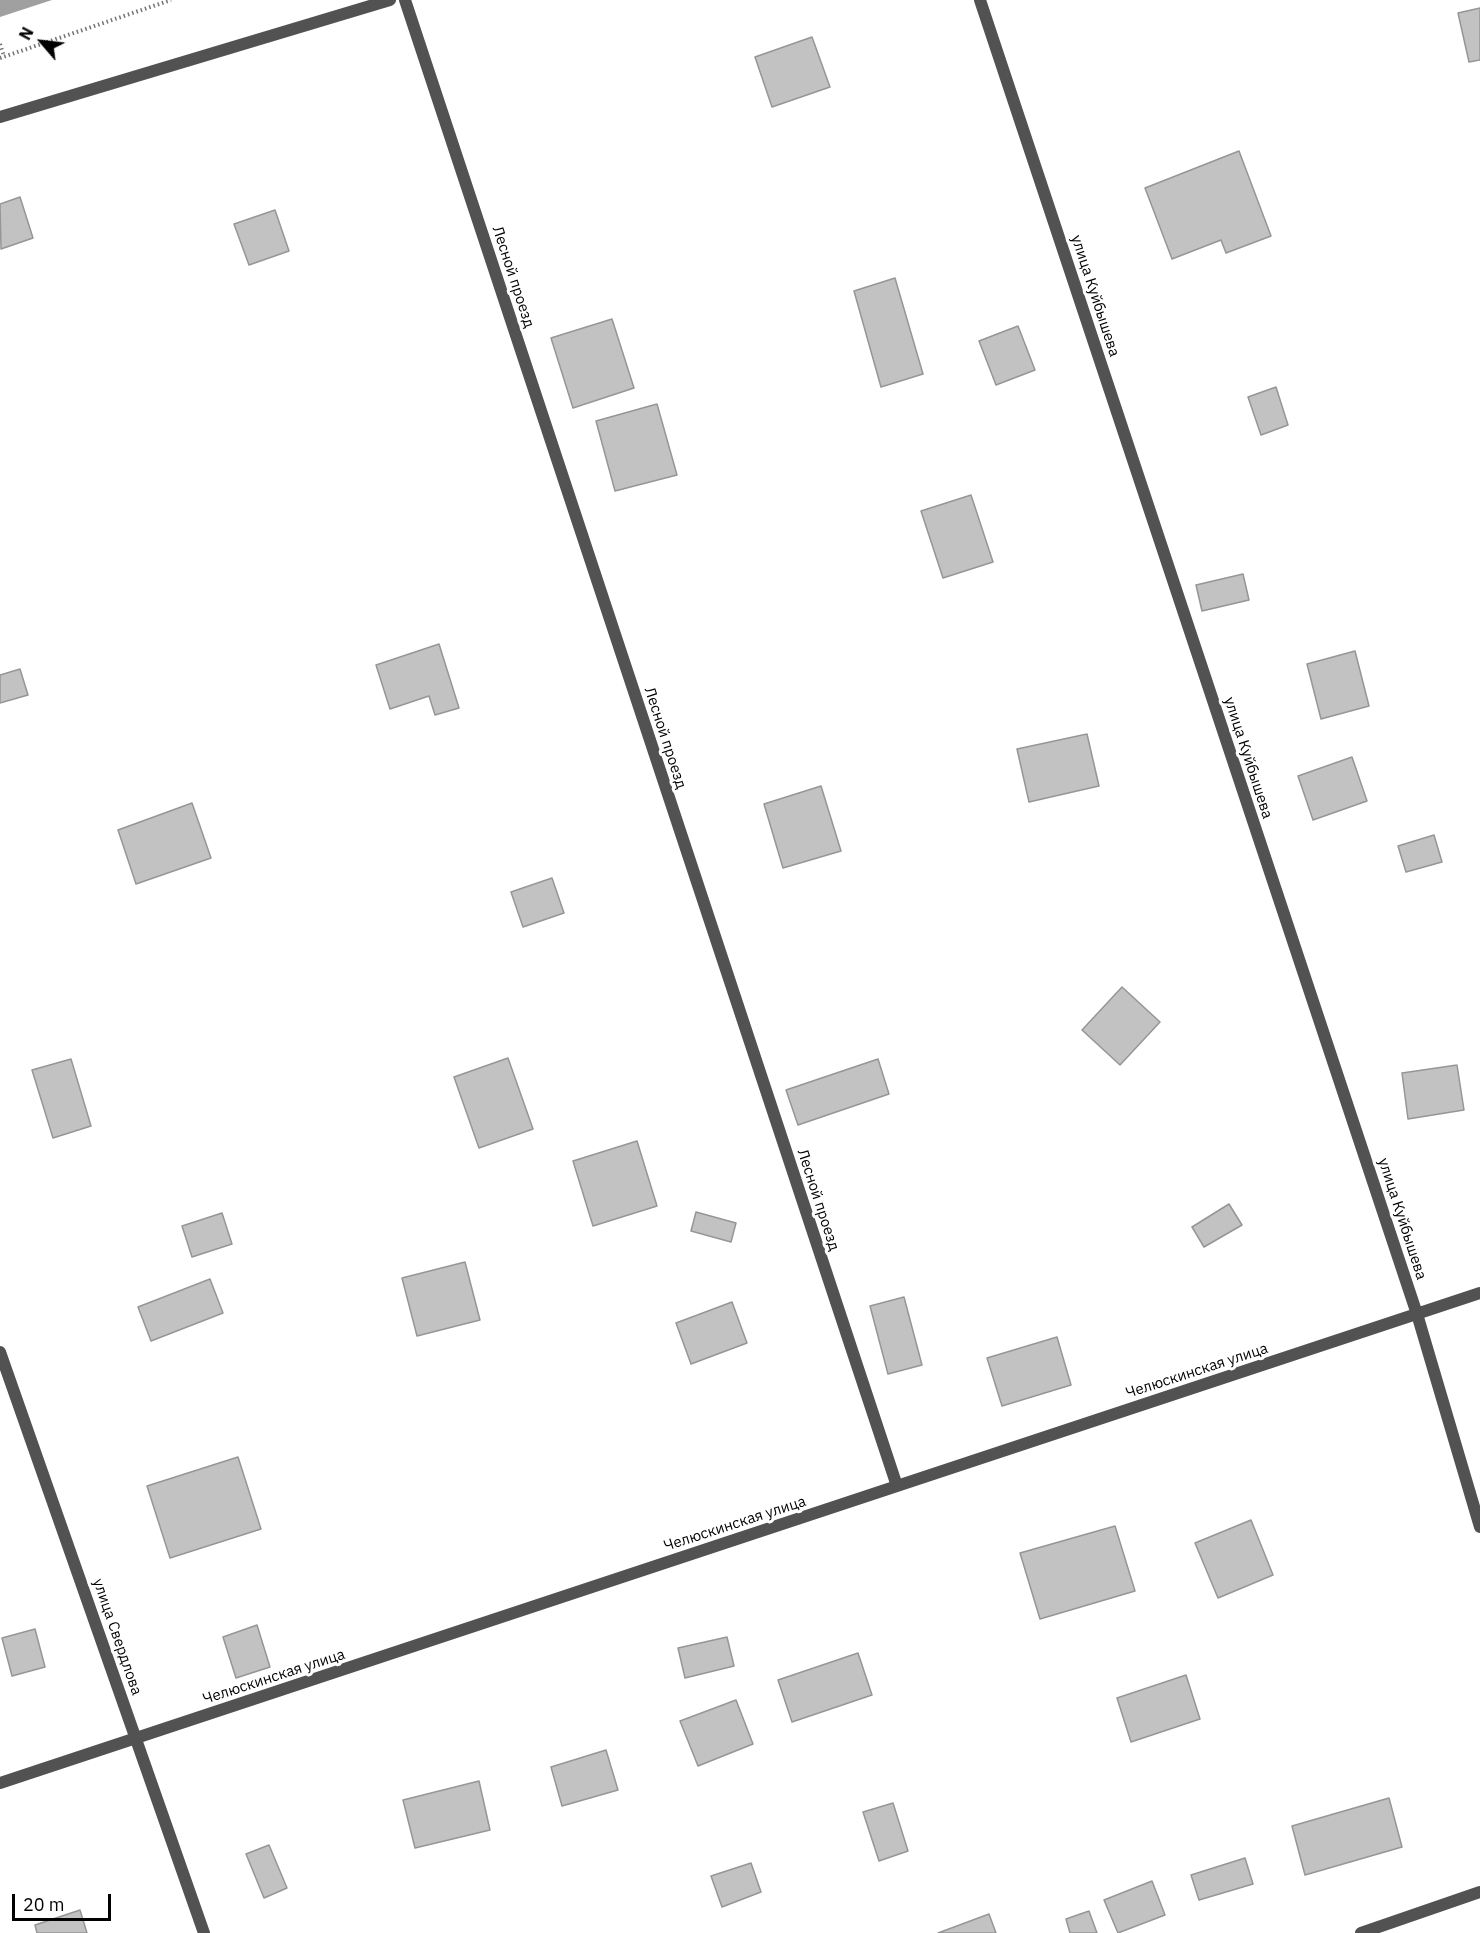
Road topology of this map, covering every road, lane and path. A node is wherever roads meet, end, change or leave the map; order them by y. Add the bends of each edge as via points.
1 (171, 0) edge
2 (390, 0) edge
3 (405, 0) edge
4 (980, 0) edge
5 (0, 44) edge
6 (2, 57) edge
7 (0, 117) edge
8 (1480, 1293) edge
9 (1417, 1314) junction
10 (0, 1352) edge
11 (897, 1486) junction
12 (1480, 1527) edge
13 (136, 1738) junction
14 (0, 1783) edge
15 (1480, 1892) edge
16 (204, 1933) edge
17 (1361, 1933) edge

1 - 6 path
2 - 7 street
3 - 11 street, Лесной проезд
4 - 9 street, улица Куйбышева
5 - 6 path
8 - 9 street, Челюскинская улица
9 - 11 street, Челюскинская улица
9 - 12 street, улица Куйбышева
10 - 13 street, улица Свердлова
11 - 13 street, Челюскинская улица
13 - 14 street, Челюскинская улица
13 - 16 street, улица Свердлова
15 - 17 street

